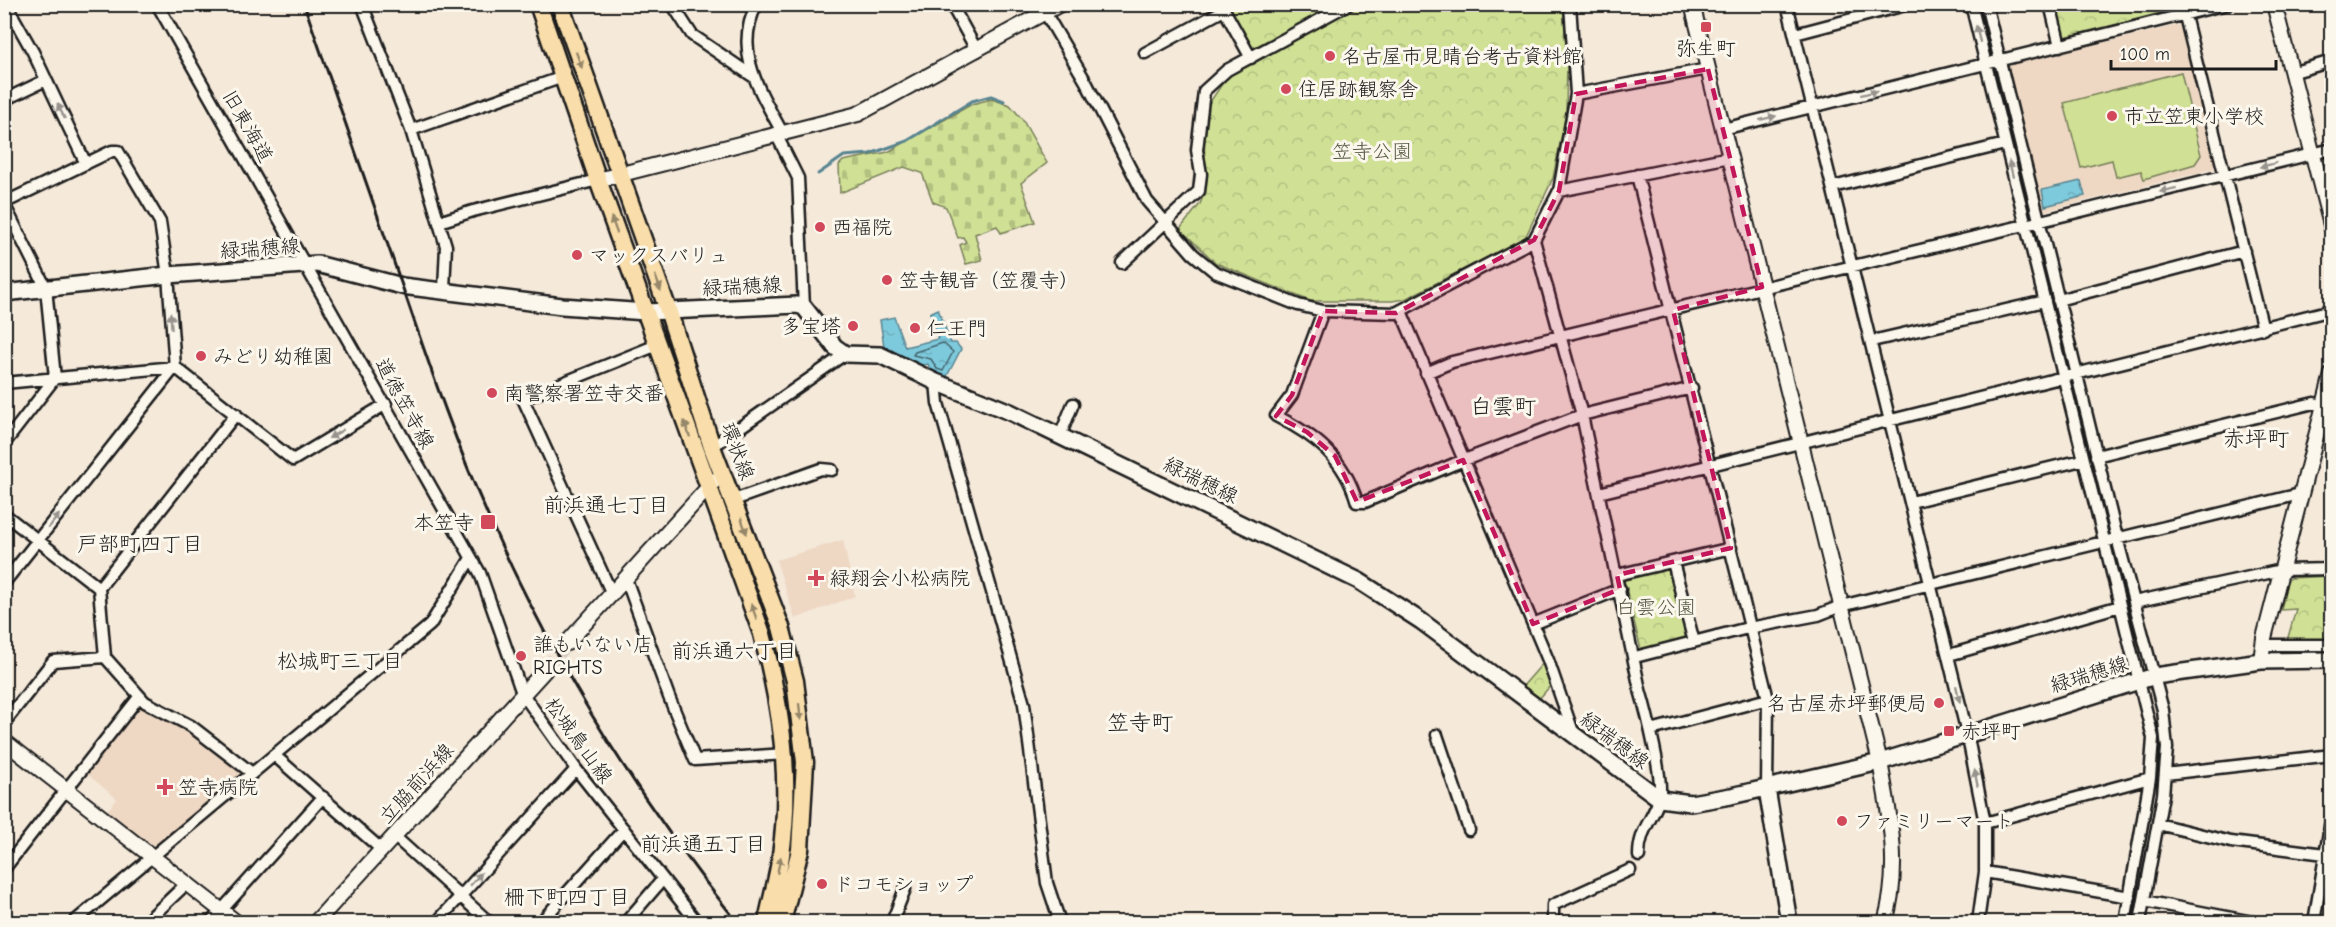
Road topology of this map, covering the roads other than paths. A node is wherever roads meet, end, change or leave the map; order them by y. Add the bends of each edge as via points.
1 (157, 4) edge
2 (363, 4) edge
3 (538, 4) edge
4 (560, 4) edge
5 (672, 4) edge
6 (757, 4) edge
7 (951, 4) edge
8 (1060, 4) edge
9 (1349, 4) edge
10 (1570, 4) edge
11 (1692, 4) edge
12 (1787, 4) edge
13 (1909, 4) edge
14 (1971, 4) edge
15 (1986, 4) edge
16 (2050, 4) edge
17 (2227, 4) edge
18 (2274, 4) edge
19 (5, 5) edge
20 (1223, 7) edge
21 (1043, 9) edge
22 (2183, 10) edge
23 (1795, 34) junction
24 (2060, 46) junction
25 (977, 51) junction
26 (1146, 53) dead end
27 (1251, 58) junction
28 (2000, 61) junction
29 (2331, 61) edge
30 (1986, 64) junction
31 (1708, 69) junction
32 (2291, 73) junction
33 (752, 75) junction
34 (563, 77) junction
35 (46, 80) junction
36 (1575, 93) junction
37 (4, 100) edge
38 (1813, 107) junction
39 (1723, 129) junction
40 (411, 130) junction
41 (780, 135) junction
42 (2005, 144) junction
43 (2331, 149) edge
44 (2311, 154) junction
45 (1730, 157) junction
46 (86, 164) junction
47 (620, 174) junction
48 (1637, 175) junction
49 (2225, 176) junction
50 (598, 180) junction
51 (1833, 187) junction
52 (1559, 191) junction
53 (4, 204) edge
54 (439, 222) junction
55 (2040, 222) junction
56 (1166, 223) junction
57 (2025, 225) junction
58 (2331, 229) edge
59 (1534, 240) junction
60 (2244, 251) junction
61 (1122, 263) dead end
62 (307, 266) junction
63 (1853, 266) junction
64 (168, 275) junction
65 (1762, 287) junction
66 (46, 288) junction
67 (444, 290) junction
68 (4, 293) edge
69 (2058, 300) junction
70 (2045, 301) junction
71 (804, 307) junction
72 (1673, 309) junction
73 (668, 310) junction
74 (2331, 310) edge
75 (1323, 311) junction
76 (1401, 311) junction
77 (646, 312) junction
78 (2263, 329) junction
79 (1560, 335) junction
80 (1872, 341) junction
81 (657, 345) junction
82 (845, 354) junction
83 (175, 367) junction
84 (1426, 373) junction
85 (2077, 373) junction
86 (2331, 374) edge
87 (2062, 376) junction
88 (55, 378) junction
89 (936, 382) junction
90 (4, 383) edge
91 (1692, 388) junction
92 (386, 404) junction
93 (1073, 404) dead end
94 (2328, 409) edge
95 (236, 414) junction
96 (1582, 415) junction
97 (1890, 420) junction
98 (1060, 436) junction
99 (1800, 442) junction
100 (4, 444) edge
101 (712, 447) junction
102 (2096, 456) junction
103 (1464, 460) junction
104 (2082, 460) junction
105 (1711, 465) junction
106 (832, 470) dead end
107 (723, 474) junction
108 (708, 486) junction
109 (1599, 493) junction
110 (2300, 494) junction
111 (734, 500) junction
112 (1911, 502) junction
113 (4, 514) edge
114 (2116, 538) junction
115 (38, 541) junction
116 (2104, 542) junction
117 (1731, 548) junction
118 (471, 558) junction
119 (1673, 562) junction
120 (2331, 569) edge
121 (2282, 570) junction
122 (1617, 575) junction
123 (626, 579) junction
124 (4, 583) edge
125 (1930, 585) junction
126 (99, 588) junction
127 (1620, 589) junction
128 (612, 594) junction
129 (2134, 602) junction
130 (1841, 606) junction
131 (2120, 606) junction
132 (1533, 624) junction
133 (1751, 628) junction
134 (1694, 642) junction
135 (567, 643) tunnel mouth
136 (2331, 645) edge
137 (2262, 653) junction
138 (1949, 655) junction
139 (105, 657) junction
140 (1635, 657) junction
141 (2331, 660) edge
142 (545, 670) tunnel mouth
143 (2155, 676) junction
144 (2138, 681) junction
145 (522, 693) junction
146 (139, 698) junction
147 (1768, 699) junction
148 (4, 723) edge
149 (1652, 730) junction
150 (1967, 733) junction
151 (1437, 735) dead end
152 (1575, 736) junction
153 (4, 741) edge
154 (786, 754) junction
155 (274, 755) junction
156 (2331, 755) edge
157 (1880, 762) junction
158 (576, 769) junction
159 (252, 773) junction
160 (2165, 774) junction
161 (2150, 778) junction
162 (1767, 789) junction
163 (66, 791) junction
164 (323, 797) junction
165 (1660, 799) junction
166 (2331, 814) edge
167 (1985, 823) junction
168 (2158, 824) junction
169 (624, 829) junction
170 (1469, 830) dead end
171 (394, 836) junction
172 (382, 850) junction
173 (2325, 854) junction
174 (1640, 856) dead end
175 (152, 857) junction
176 (4, 869) edge
177 (1630, 870) dead end
178 (1985, 872) junction
179 (663, 879) junction
180 (186, 884) junction
181 (905, 889) dead end
182 (460, 896) junction
183 (2130, 897) junction
184 (2144, 900) junction
185 (221, 911) junction
186 (74, 922) edge
187 (147, 922) edge
188 (211, 922) edge
189 (236, 922) edge
190 (316, 922) edge
191 (437, 922) edge
192 (489, 922) edge
193 (541, 922) edge
194 (626, 922) edge
195 (697, 922) edge
196 (767, 922) edge
197 (782, 922) edge
198 (892, 922) edge
199 (1060, 922) edge
200 (1553, 922) edge
201 (1789, 922) edge
202 (1886, 922) edge
203 (1978, 922) edge
204 (2125, 922) edge
205 (2140, 922) edge
206 (2253, 922) edge
207 (2314, 922) edge

1 - 62 street, 旧東海道
2 - 40 street
3 - 34 main road, 環状線
4 -> 47 main road, 環状線
5 - 33 street via 693,35
6 - 33 street via 751,16 748,44
7 - 25 street
8 - 21 street
9 - 27 street
10 - 36 street
11 - 31 street
12 - 23 street
13 - 23 street
30 -> 14 street
15 - 28 street
16 - 24 street
17 - 22 street
18 - 32 street
19 - 35 street
20 - 26 street
20 - 27 street
21 - 25 street
21 - 56 street via 1086,82 1147,201
22 - 24 street
22 - 49 street
23 - 38 street
24 - 28 street
25 - 41 street via 858,114
27 - 56 street via 1227,70 1204,91 1197,150 1199,191
28 - 30 street
28 - 55 street
29 - 32 street
38 -> 30 street
30 - 42 street
31 - 36 street
31 - 39 street
32 - 44 street
33 - 41 street
34 - 40 street
34 - 50 main road, 環状線
35 - 37 street
46 -> 35 street
36 - 52 street
39 -> 38 street
38 - 51 street
39 - 45 street
40 - 54 street
41 - 47 street
41 - 71 street via 798,178
42 - 51 street
57 -> 42 street
43 - 44 street
44 -> 49 street
44 - 58 street
45 - 48 street
45 - 65 street
46 - 53 street
46 - 64 street via 118,151 160,222
47 - 50 street
47 -> 73 main road, 環状線
48 - 52 street
48 - 72 street
49 -> 55 street
49 - 60 street
50 - 54 street
77 -> 50 main road, 環状線
51 - 63 street
52 - 59 street
53 - 66 street
54 - 67 street via 446,246
55 - 57 street
55 - 69 street
56 - 61 street
56 - 75 street via 1215,272
57 - 63 street
57 - 70 street
59 - 76 street
59 - 79 street
60 - 69 street
60 - 78 street
62 - 64 main road, 緑瑞穂線
62 - 67 main road, 緑瑞穂線 via 316,264 394,284
62 - 92 street, 道徳笠寺線
63 - 65 street
63 - 80 street
64 - 66 main road, 緑瑞穂線
83 -> 64 street
65 - 72 street
65 - 99 street
66 - 68 main road, 緑瑞穂線
66 - 88 street
67 - 77 main road, 緑瑞穂線 via 562,306
69 - 85 street
70 - 80 street
70 - 87 street
71 - 73 main road, 緑瑞穂線 via 797,304
71 - 82 main road, 緑瑞穂線
72 - 79 street
72 - 91 street
73 - 77 main road, 緑瑞穂線
73 - 101 main road, 環状線
74 - 78 street
75 - 76 street
75 - 103 street via 1292,395 1276,416 1330,450 1344,469 1357,502
76 - 84 street
77 - 81 main road, 環状線
78 - 85 street
79 - 84 street via 1452,362
79 - 96 street
80 - 97 street
108 -> 81 main road, 環状線
81 - 128 street via 523,399
82 - 89 main road, 緑瑞穂線 via 880,355
82 - 101 street
83 - 88 street
83 - 95 street
115 -> 83 street
84 - 103 street
85 - 87 street
85 - 102 street
86 - 94 street
87 - 97 street
87 - 104 street
88 - 90 street
88 - 100 street
89 - 98 main road, 緑瑞穂線
89 - 199 street via 938,403 1024,704 1047,883
91 - 96 street
91 - 105 street
92 -> 95 street via 293,460
92 - 118 street, 道徳笠寺線
93 - 98 street
94 - 102 street via 2314,403
94 - 110 street
95 - 126 street
96 - 103 street
96 - 109 street
97 - 99 street
97 - 112 street
98 - 152 main road, 緑瑞穂線 via 1359,581 1431,628
99 - 105 street
99 - 130 street
101 - 107 main road, 環状線
102 - 114 street
103 - 132 street
104 - 112 street
104 - 116 street
105 - 109 street
105 - 117 street
106 - 111 street via 821,469
107 - 108 street
107 - 111 main road, 環状線
108 - 123 street
154 -> 108 main road, 環状線 via 777,691 762,634
109 - 122 street
110 - 114 street
110 - 121 street
111 -> 197 main road, 環状線 via 781,627 800,708 805,762 800,850
112 - 125 street
113 - 115 street
114 - 116 street
114 - 129 street
115 - 124 street
115 - 126 street
116 - 125 street
116 - 131 street
117 - 119 street
117 - 133 street
118 - 145 street, 松城鳥山線 via 501,628
118 - 155 street via 430,626
119 - 122 street
119 - 134 street
120 - 121 street
121 - 129 street
121 - 137 street
122 - 127 street
123 - 128 street
123 - 154 street via 695,760
125 - 130 street
125 - 138 street
126 - 139 street
127 - 132 street
127 - 140 street
128 - 135 street
129 - 143 street
130 - 133 street via 1818,615
130 - 157 street
131 - 138 street
131 - 144 street
132 - 152 street
133 - 134 street
133 - 147 street
134 - 140 street
136 - 137 street
137 - 141 main road, 緑瑞穂線
137 - 143 main road, 緑瑞穂線
138 -> 150 street
139 - 146 street
139 - 148 street via 53,661
140 - 149 street
142 - 145 street, 立脇前浜線
143 - 144 main road, 緑瑞穂線
143 - 160 street via 2167,748
144 - 150 main road, 緑瑞穂線
144 - 161 street via 2153,738
145 - 158 street, 松城鳥山線
145 - 171 street, 立脇前浜線
146 - 159 street via 191,726
146 - 163 street
147 - 149 street
147 - 162 street
149 - 165 street
150 - 157 main road, 緑瑞穂線
167 -> 150 street
151 - 170 street
152 - 165 main road, 緑瑞穂線
153 - 163 street
196 -> 154 main road, 環状線 via 781,856
155 - 159 street
155 - 164 street
156 - 160 street
157 - 162 main road, 緑瑞穂線
157 - 202 street via 1895,861
158 - 169 street, 松城鳥山線
182 -> 158 street
159 - 175 street
160 - 168 street
161 - 167 street
161 - 183 street
162 - 165 main road, 緑瑞穂線 via 1691,803
162 - 201 main road
163 - 175 street
163 - 176 street
164 - 172 street
164 - 185 street
165 - 174 street via 1639,842
166 - 173 street
167 - 178 street
168 - 173 street via 2231,842
168 - 184 street
169 - 179 street, 松城鳥山線
169 - 193 street
171 - 172 street, 立脇前浜線
171 - 182 street
172 - 190 street, 立脇前浜線
173 - 207 street
175 - 180 street
175 - 186 street
177 - 200 street via 1553,905
178 - 183 street
178 - 203 street
179 - 194 street
179 - 195 street, 松城鳥山線
180 - 185 street
180 - 187 street
181 - 198 street
182 - 191 street
182 - 192 street
183 - 204 street
184 - 205 street
184 - 206 street
185 - 188 street
185 - 189 street

